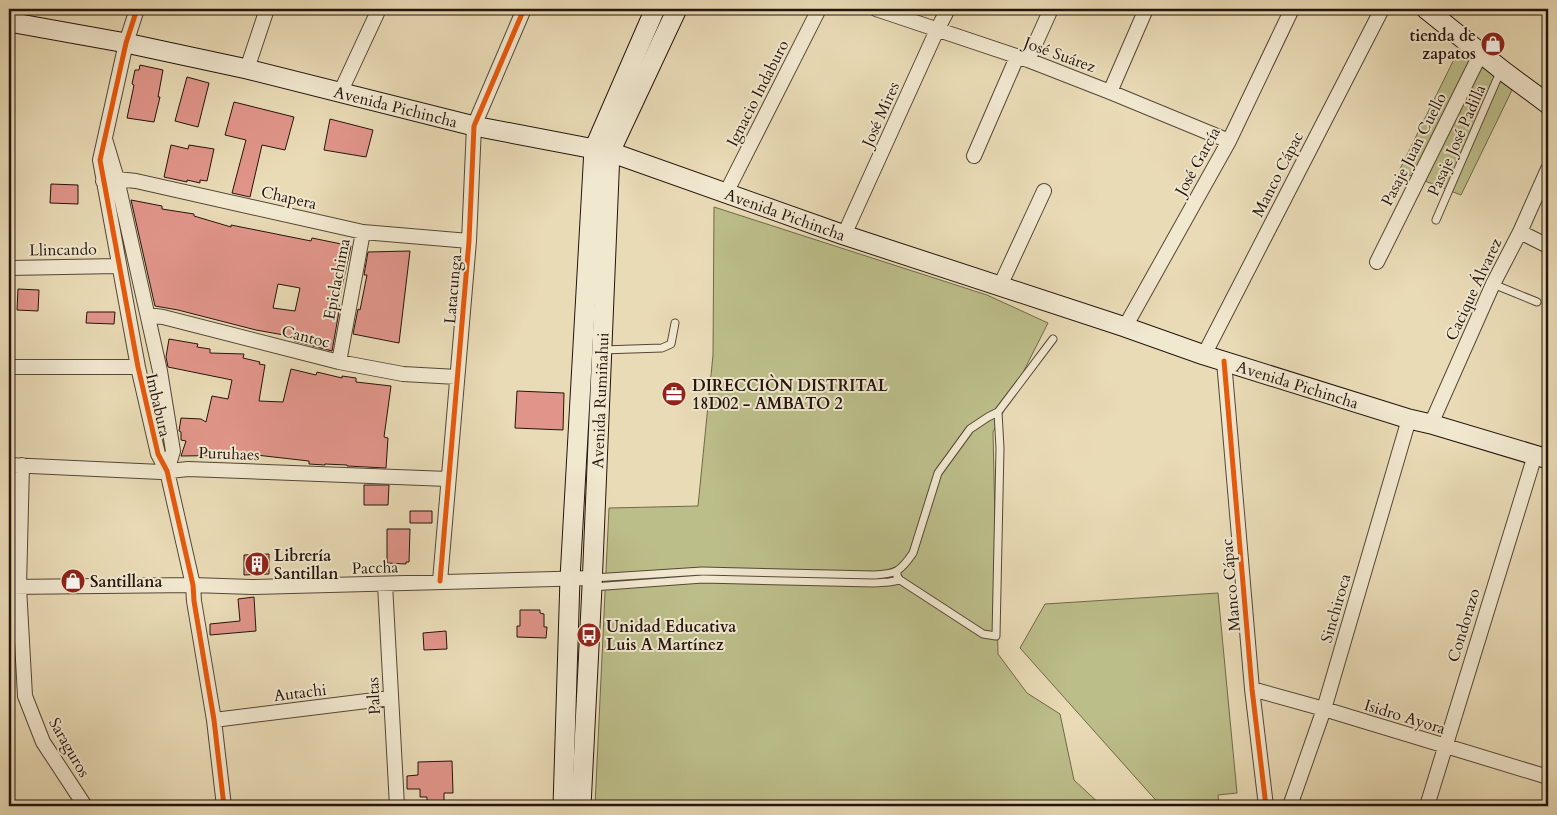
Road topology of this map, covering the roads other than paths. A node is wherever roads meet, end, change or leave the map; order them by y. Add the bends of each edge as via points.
1 (137, 9) edge
2 (267, 9) edge
3 (379, 9) edge
4 (524, 9) edge
5 (655, 9) edge
6 (677, 9) edge
7 (819, 9) edge
8 (876, 9) edge
9 (948, 9) edge
10 (1050, 9) edge
11 (1146, 9) edge
12 (1292, 9) edge
13 (1382, 9) edge
14 (1426, 9) edge
15 (9, 22) edge
16 (937, 30) junction
17 (126, 43) junction
18 (1481, 52) junction
19 (1022, 58) junction
20 (247, 69) junction
21 (1502, 70) junction
22 (1110, 92) junction
23 (340, 93) junction
24 (1548, 104) edge
25 (474, 126) junction
26 (1229, 141) junction
27 (602, 150) junction
28 (974, 156) dead end
29 (1548, 169) edge
30 (110, 180) junction
31 (1044, 191) dead end
32 (726, 192) junction
33 (1436, 220) dead end
34 (363, 232) junction
35 (1520, 232) junction
36 (844, 234) junction
37 (469, 242) junction
38 (1548, 246) edge
39 (1377, 262) dead end
40 (118, 266) junction
41 (9, 268) edge
42 (1493, 284) junction
43 (1000, 286) junction
44 (1537, 302) dead end
45 (148, 315) junction
46 (675, 323) dead end
47 (1125, 326) junction
48 (1053, 339) dead end
49 (602, 350) junction
50 (1204, 355) junction
51 (1224, 361) junction
52 (339, 362) junction
53 (9, 367) edge
54 (138, 367) junction
55 (457, 378) junction
56 (998, 412) junction
57 (1409, 419) junction
58 (1431, 424) junction
59 (1541, 457) edge
60 (16, 465) edge
61 (167, 471) junction
62 (448, 479) junction
63 (897, 572) junction
64 (570, 578) junction
65 (900, 580) junction
66 (440, 581) junction
67 (592, 583) junction
68 (385, 584) junction
69 (193, 585) junction
70 (14, 587) edge
71 (1252, 689) junction
72 (391, 698) junction
73 (1324, 709) junction
74 (214, 720) junction
75 (1444, 746) junction
76 (1548, 778) edge
77 (85, 806) edge
78 (224, 806) edge
79 (397, 806) edge
80 (563, 806) edge
81 (581, 806) edge
82 (1266, 806) edge
83 (1290, 806) edge
84 (1427, 806) edge

1 - 17 street, Imbabura
2 - 20 street
3 - 23 street
4 - 25 street, Latacunga
5 - 27 main road, Avenida Rumiñahui
6 - 27 main road, Avenida Rumiñahui
7 - 32 street, Ignacio Indaburo
8 - 16 street, José Suárez
9 - 16 street, José Mires
10 - 19 street
11 - 22 street
12 - 26 street, José García
13 - 50 street, Manco Cápac
14 - 18 main road
15 - 17 main road, Avenida Pichincha
16 - 19 street, José Suárez
16 - 36 street, José Mires
17 - 20 main road, Avenida Pichincha
17 - 30 street, Imbabura via 100,160
18 - 21 main road
18 - 39 street, Pasaje Juan Cuello
19 - 22 street, José Suárez
19 - 28 street
20 - 23 main road, Avenida Pichincha
21 - 24 main road
21 - 33 lane, Pasaje José Padilla
22 - 26 street, José Suárez
23 - 25 main road, Avenida Pichincha
25 - 27 main road, Avenida Pichincha
25 - 37 street, Latacunga
26 - 47 street, José García
27 - 32 main road, Avenida Pichincha
27 - 49 main road, Avenida Rumiñahui
27 - 64 main road, Avenida Rumiñahui
29 - 35 street, Cacique Álvarez
30 - 34 street, Chapera via 136,180
30 - 40 street, Imbabura
30 - 45 street, Imbabura
31 - 43 street
32 - 36 main road, Avenida Pichincha
34 - 37 street, Chapera
34 - 52 street, Epiclachima
35 - 38 street
35 - 42 street, Cacique Álvarez
36 - 43 main road, Avenida Pichincha
37 - 55 street, Latacunga
40 - 41 street, Llincando
40 - 54 street, Imbabura
42 - 44 lane
42 - 58 street, Cacique Álvarez
43 - 47 main road, Avenida Pichincha
45 - 52 street, Cantoc
45 - 61 street, Imbabura via 173,451
46 - 49 lane via 671,344 662,348
47 - 50 main road, Avenida Pichincha
48 - 56 lane
49 - 67 main road, Avenida Rumiñahui
50 - 51 main road, Avenida Pichincha
51 - 57 main road, Avenida Pichincha
51 - 71 street, Manco Cápac
52 - 55 street, Cantoc via 403,374
53 - 54 street
54 - 61 street, Imbabura via 158,454
55 - 62 street, Latacunga
56 - 63 lane via 970,429 938,473 913,553
56 - 65 lane via 996,636 983,634
57 - 58 main road, Avenida Pichincha
57 - 73 street, Sinchiroca
58 - 59 main road, Avenida Pichincha
59 - 75 street, Condorazo
60 - 61 street, Puruhaes
60 - 70 street, Saraguros
61 - 62 street, Puruhaes via 188,469
61 - 69 street, Imbabura
62 - 66 street, Latacunga
63 - 65 lane
63 - 67 lane via 874,575 702,571
64 - 66 street, Paccha
64 - 67 street, Paccha
64 - 80 main road, Avenida Rumiñahui
65 - 67 lane via 874,583 703,579
66 - 68 street, Paccha
67 - 81 main road, Avenida Rumiñahui
68 - 69 street, Paccha
68 - 72 street, Paltas
69 - 70 street, Paccha
69 - 74 street, Imbabura
70 - 77 street, Saraguros via 24,696 43,742
71 - 73 street, Isidro Ayora
71 - 82 street, Manco Cápac
72 - 74 street, Autachi
72 - 79 street, Paltas
73 - 75 street, Isidro Ayora
73 - 83 street, Sinchiroca
74 - 78 street, Imbabura
75 - 76 street, Isidro Ayora
75 - 84 street, Condorazo

